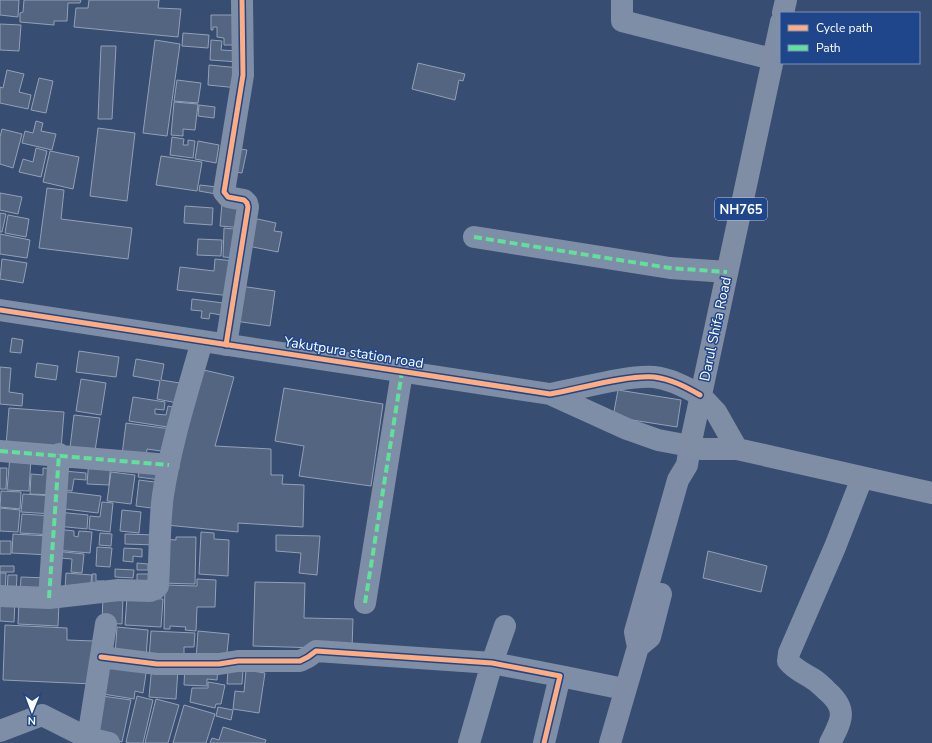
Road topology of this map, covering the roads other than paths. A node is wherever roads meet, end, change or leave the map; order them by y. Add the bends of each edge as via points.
1 (242, 0) edge
2 (622, 0) edge
3 (786, 0) edge
4 (783, 12) edge
5 (780, 26) edge
6 (772, 59) junction
7 (474, 237) dead end
8 (727, 272) junction
9 (0, 310) edge
10 (202, 341) junction
11 (226, 345) junction
12 (402, 372) junction
13 (550, 394) junction
14 (700, 395) junction
15 (737, 449) junction
16 (0, 451) edge
17 (59, 454) junction
18 (688, 456) junction
19 (169, 464) junction
20 (862, 478) junction
21 (932, 493) edge
22 (0, 596) edge
23 (49, 598) junction
24 (365, 603) dead end
25 (106, 624) dead end
26 (505, 626) dead end
27 (101, 657) junction
28 (492, 663) junction
29 (560, 676) junction
30 (624, 689) junction
31 (0, 731) edge
32 (88, 738) junction
33 (110, 743) edge
34 (469, 743) edge
35 (544, 743) edge
36 (610, 743) edge
37 (830, 743) edge

1 - 11 street via 243,76 224,192 228,197 244,200 248,207
2 - 6 street via 622,21
3 - 4 highway
5 - 6 highway, Darul Shifa Road / NH765
6 - 8 highway, Darul Shifa Road / NH765
7 - 8 street via 670,268
8 - 14 highway, Darul Shifa Road / NH765
9 - 10 street, Yakutpura station road
10 - 11 street, Yakutpura station road
10 - 19 street
11 - 12 street, Yakutpura station road
12 - 13 street, Yakutpura station road
12 - 24 street
13 - 14 street, Yakutpura station road via 633,378 654,378 678,383
13 - 18 street via 628,430 658,440
14 - 15 highway via 716,412
14 - 18 highway, Darul Shifa Road / NH765
15 - 18 highway via 702,449
15 - 20 highway
16 - 17 street
17 - 19 street
17 - 23 street
18 - 30 main road via 690,483 650,637 636,639
19 - 23 street via 161,517 156,589 119,590
20 - 21 highway
20 - 37 street via 789,653 788,661 838,700 841,715
22 - 23 street
25 - 27 street
26 - 28 street
27 - 28 street via 157,664 219,664 238,661 300,661 316,651
27 - 32 street
28 - 29 street
28 - 34 street
29 - 30 street
29 - 35 street
30 - 36 main road
31 - 32 street via 42,715
32 - 33 street

